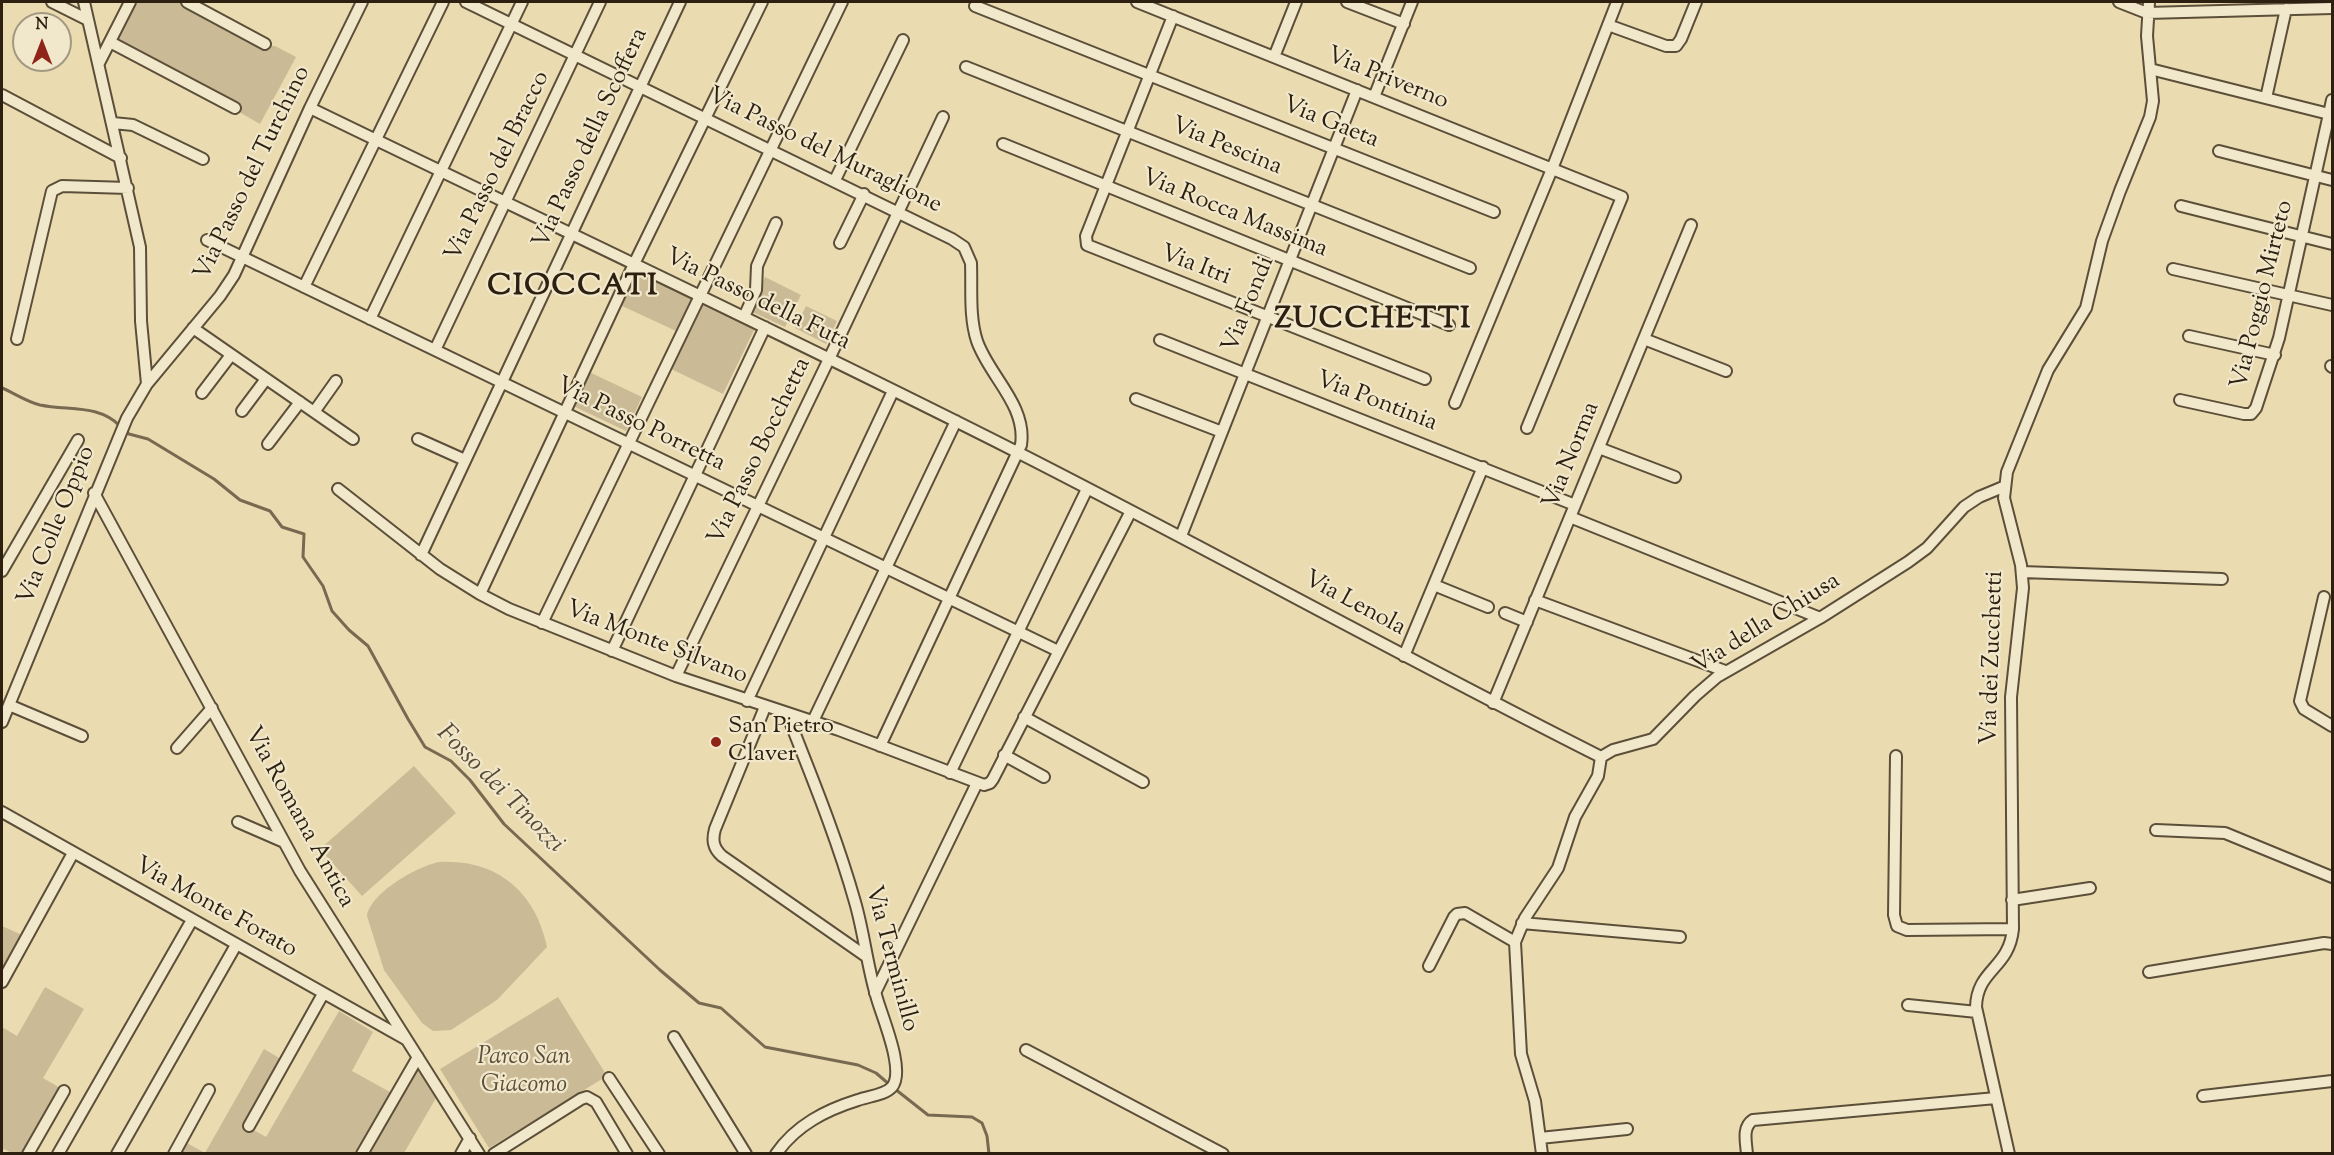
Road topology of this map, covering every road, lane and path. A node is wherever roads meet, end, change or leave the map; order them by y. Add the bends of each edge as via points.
1 (52, 2) edge
2 (84, 2) edge
3 (130, 2) edge
4 (187, 2) edge
5 (362, 2) edge
6 (443, 2) edge
7 (466, 2) edge
8 (522, 2) edge
9 (600, 2) edge
10 (680, 2) edge
11 (762, 2) edge
12 (842, 2) edge
13 (1137, 2) edge
14 (1296, 2) edge
15 (1347, 2) edge
16 (1412, 2) edge
17 (1617, 2) edge
18 (1696, 2) edge
19 (2119, 2) edge
20 (2149, 2) edge
21 (975, 6) dead end
22 (2332, 8) edge
23 (2286, 9) junction
24 (2147, 13) junction
25 (1173, 16) junction
26 (88, 20) junction
27 (512, 23) junction
28 (1404, 24) junction
29 (1608, 25) junction
30 (903, 40) dead end
31 (110, 42) junction
32 (265, 44) dead end
33 (576, 54) junction
34 (1274, 57) junction
35 (99, 63) junction
36 (966, 67) dead end
37 (2150, 69) junction
38 (1150, 76) junction
39 (640, 86) junction
40 (1357, 90) junction
41 (2, 95) edge
42 (1374, 97) junction
43 (2266, 98) junction
44 (2332, 100) edge
45 (235, 108) dead end
46 (310, 108) junction
47 (2331, 115) edge
48 (943, 117) dead end
49 (706, 118) junction
50 (113, 123) junction
51 (1127, 132) junction
52 (376, 140) junction
53 (1003, 144) dead end
54 (1334, 149) junction
55 (772, 150) junction
56 (2219, 151) dead end
57 (121, 158) junction
58 (203, 159) dead end
59 (1552, 169) junction
60 (440, 171) junction
61 (2316, 176) junction
62 (835, 180) junction
63 (2332, 180) edge
64 (1106, 186) junction
65 (128, 188) junction
66 (864, 194) junction
67 (505, 202) junction
68 (1312, 205) junction
69 (2181, 206) dead end
70 (899, 212) junction
71 (1494, 212) dead end
72 (776, 223) dead end
73 (1690, 225) dead end
74 (570, 234) junction
75 (2302, 236) junction
76 (207, 240) dead end
77 (840, 243) dead end
78 (2332, 244) edge
79 (242, 257) junction
80 (1290, 260) junction
81 (634, 264) junction
82 (1470, 268) dead end
83 (2173, 269) dead end
84 (304, 287) junction
85 (700, 294) junction
86 (2289, 294) junction
87 (2332, 305) edge
88 (744, 317) junction
89 (1268, 318) junction
90 (370, 319) junction
91 (1449, 325) dead end
92 (765, 327) junction
93 (193, 328) junction
94 (2189, 336) dead end
95 (17, 339) dead end
96 (1644, 339) junction
97 (1160, 340) dead end
98 (435, 350) junction
99 (231, 355) junction
100 (2275, 355) junction
101 (829, 359) junction
102 (1726, 371) dead end
103 (1245, 374) junction
104 (266, 379) junction
105 (1425, 379) dead end
106 (336, 381) dead end
107 (501, 382) junction
108 (147, 384) junction
109 (893, 391) junction
110 (202, 393) dead end
111 (1136, 399) dead end
112 (2180, 400) dead end
113 (300, 402) junction
114 (1455, 403) dead end
115 (242, 411) dead end
116 (314, 412) junction
117 (564, 412) junction
118 (956, 421) junction
119 (1527, 428) dead end
120 (1222, 432) junction
121 (353, 439) dead end
122 (418, 439) dead end
123 (78, 440) dead end
124 (628, 443) junction
125 (268, 444) dead end
126 (1599, 448) junction
127 (1018, 452) junction
128 (465, 460) junction
129 (1483, 467) junction
130 (695, 475) junction
131 (1675, 477) dead end
132 (2004, 487) junction
133 (338, 489) dead end
134 (1087, 489) junction
135 (94, 494) junction
136 (1575, 505) junction
137 (757, 506) junction
138 (1131, 511) junction
139 (1570, 517) junction
140 (1182, 536) junction
141 (825, 538) junction
142 (421, 555) junction
143 (886, 568) junction
144 (2, 571) edge
145 (2022, 572) junction
146 (2222, 579) dead end
147 (1434, 585) junction
148 (480, 594) junction
149 (2324, 597) dead end
150 (950, 598) junction
151 (1535, 600) junction
152 (1488, 607) dead end
153 (1505, 613) dead end
154 (1820, 618) junction
155 (1527, 622) junction
156 (542, 623) junction
157 (1017, 632) junction
158 (1054, 649) dead end
159 (612, 651) junction
160 (1404, 656) junction
161 (1725, 671) junction
162 (676, 675) junction
163 (747, 701) junction
164 (1493, 703) junction
165 (9, 705) junction
166 (765, 707) junction
167 (212, 708) junction
168 (787, 714) junction
169 (1024, 717) junction
170 (2, 722) edge
171 (813, 722) junction
172 (2332, 726) edge
173 (82, 736) dead end
174 (880, 746) junction
175 (177, 748) dead end
176 (1004, 755) junction
177 (1896, 756) dead end
178 (1601, 757) junction
179 (950, 773) junction
180 (1044, 777) dead end
181 (1143, 782) dead end
182 (982, 784) junction
183 (2, 812) edge
184 (238, 822) dead end
185 (2156, 830) dead end
186 (284, 842) junction
187 (73, 853) junction
188 (2332, 877) edge
189 (2090, 888) dead end
190 (2013, 900) junction
191 (192, 920) junction
192 (1522, 923) junction
193 (2013, 929) junction
194 (1680, 937) dead end
195 (1515, 942) junction
196 (2332, 944) edge
197 (236, 945) junction
198 (867, 957) junction
199 (1429, 966) dead end
200 (2148, 972) dead end
201 (2, 982) edge
202 (323, 994) junction
203 (875, 994) junction
204 (1908, 1005) dead end
205 (1977, 1012) junction
206 (674, 1037) dead end
207 (408, 1041) junction
208 (1026, 1050) dead end
209 (418, 1057) junction
210 (609, 1078) dead end
211 (2332, 1081) edge
212 (209, 1090) dead end
213 (64, 1092) dead end
214 (2203, 1096) dead end
215 (1996, 1098) junction
216 (249, 1126) dead end
217 (1627, 1128) dead end
218 (470, 1138) junction
219 (1540, 1138) junction
220 (777, 1153) edge
221 (28, 1154) edge
222 (58, 1154) edge
223 (117, 1154) edge
224 (174, 1154) edge
225 (362, 1154) edge
226 (461, 1154) edge
227 (479, 1154) edge
228 (494, 1154) edge
229 (627, 1154) edge
230 (659, 1154) edge
231 (746, 1154) edge
232 (1223, 1154) edge
233 (1542, 1154) edge
234 (1747, 1154) edge
235 (2009, 1154) edge

1 - 26 street
2 - 26 street
3 - 31 street
4 - 32 street
5 - 46 street, Via Passo del Turchino
6 - 52 street
7 - 27 street, Via Passo del Muraglione
8 - 27 street
9 - 33 street, Via Passo del Bracco
10 - 39 street, Via Passo della Scoffera
11 - 49 street
12 - 55 street
13 - 25 street, Via Priverno
14 - 34 street
15 - 28 street
16 - 28 street
17 - 29 street
18 - 29 street via 1676,46 1668,47
19 - 24 street
20 - 24 street, Via dei Zucchetti
21 - 38 street, Via Gaeta
22 - 23 street
23 - 24 street
23 - 43 street
24 - 37 street, Via dei Zucchetti
25 - 34 street, Via Priverno
25 - 38 street
26 - 35 street
27 - 33 street, Via Passo del Muraglione
27 - 60 street
28 - 42 street
29 - 59 street
30 - 62 street
31 - 35 street
31 - 45 street
33 - 39 street, Via Passo del Muraglione
33 - 67 street, Via Passo del Bracco
34 - 40 street, Via Priverno
35 - 50 street
36 - 51 street, Via Pescina
37 - 43 street
37 - 132 street, Via dei Zucchetti via 2151,112 2102,241 2088,303 2045,376
38 - 51 street
38 - 54 street, Via Gaeta
39 - 49 street, Via Passo del Muraglione
39 - 74 street, Via Passo della Scoffera
40 - 42 street, Via Priverno
40 - 54 street, Via Fondi
41 - 57 street
42 - 59 street, Via Priverno
43 - 47 street
44 - 47 street, Via Poggio Mirteto
46 - 52 street, Via Passo della Futa
46 - 79 street, Via Passo del Turchino
47 - 61 street, Via Poggio Mirteto
48 - 70 street, Via Passo Bocchetta
49 - 55 street, Via Passo del Muraglione
49 - 81 street
50 - 57 street
50 - 58 street via 133,125
51 - 64 street
51 - 68 street, Via Pescina
52 - 60 street, Via Passo della Futa
52 - 84 street
53 - 64 street, Via Rocca Massima
54 - 68 street, Via Fondi
54 - 71 street, Via Gaeta
55 - 62 street, Via Passo del Muraglione
55 - 85 street
56 - 61 street
57 - 65 street
59 - 114 street
59 - 119 street, Via Priverno via 1622,197
60 - 67 street, Via Passo della Futa
60 - 90 street
61 - 63 street
61 - 75 street, Via Poggio Mirteto
62 - 66 street, Via Passo del Muraglione
64 - 80 street, Via Rocca Massima
64 - 89 street, Via Itri via 1086,236 1091,249
65 - 95 street via 62,186 52,191
65 - 108 street via 141,252 141,321
66 - 70 street, Via Passo del Muraglione
66 - 77 street
67 - 74 street, Via Passo della Futa
67 - 98 street, Via Passo del Bracco
68 - 80 street, Via Fondi
68 - 82 street, Via Pescina
69 - 75 street
70 - 101 street, Via Passo Bocchetta
70 - 127 street, Via Passo del Muraglione via 956,240 968,254 976,336 1018,415 1022,432
72 - 88 street via 757,264 756,290
73 - 96 street, Via Norma
74 - 81 street, Via Passo della Futa
74 - 107 street, Via Passo della Scoffera
75 - 78 street
75 - 86 street, Via Poggio Mirteto
76 - 79 street, Via Passo Porretta
79 - 84 street, Via Passo Porretta
79 - 93 street, Via Passo del Turchino via 227,286
80 - 89 street, Via Fondi
80 - 91 street, Via Rocca Massima
81 - 85 street, Via Passo della Futa
81 - 117 street
83 - 86 street
84 - 90 street, Via Passo Porretta
85 - 88 street, Via Passo della Futa
85 - 124 street
86 - 87 street
86 - 100 street, Via Poggio Mirteto
88 - 92 street, Via Passo della Futa
89 - 103 street, Via Fondi
89 - 105 street, Via Itri
90 - 98 street, Via Passo Porretta
92 - 101 street, Via Passo della Futa
92 - 130 street
93 - 99 street
93 - 108 street, Via Passo del Turchino
94 - 100 street
96 - 102 street
96 - 126 street, Via Norma
97 - 103 street, Via Pontinia
98 - 107 street, Via Passo Porretta
99 - 104 street
99 - 110 street
100 - 112 street, Via Poggio Mirteto via 2251,414
101 - 109 street, Via Passo della Futa
101 - 137 street, Via Passo Bocchetta
103 - 120 street, Via Fondi
103 - 129 street, Via Pontinia
104 - 113 street
104 - 115 street
106 - 116 street
107 - 117 street, Via Passo Porretta
107 - 128 street, Via Passo della Scoffera
108 - 135 street, Via Colle Oppio via 119,433
109 - 118 street, Via Passo della Futa
109 - 141 street
111 - 120 street
113 - 116 street
113 - 125 street
116 - 121 street
117 - 124 street, Via Passo Porretta
117 - 148 street
118 - 127 street, Via Passo della Futa
118 - 143 street
120 - 140 street, Via Fondi
122 - 128 street
123 - 144 street
124 - 130 street, Via Passo Porretta
124 - 156 street
126 - 131 street
126 - 136 street, Via Norma
127 - 134 street, Via Passo della Futa
127 - 150 street
128 - 142 street, Via Passo della Scoffera
129 - 136 street, Via Pontinia
129 - 147 street
130 - 137 street, Via Passo Porretta
130 - 159 street
132 - 145 street, Via dei Zucchetti
132 - 154 street, Via della Chiusa via 1968,504 1920,554
133 - 142 street, Via Monte Silvano
134 - 138 street, Via Lenola
134 - 157 street
135 - 165 street, Via Colle Oppio
135 - 167 street, Via Romana Antica
136 - 139 street, Via Norma
137 - 141 street, Via Passo Porretta
137 - 162 street, Via Passo Bocchetta
138 - 140 street, Via Lenola
138 - 169 street
139 - 151 street, Via Norma
139 - 154 street
140 - 160 street, Via Lenola
141 - 143 street, Via Passo Porretta
141 - 163 street
142 - 148 street, Via Monte Silvano
143 - 150 street, Via Passo Porretta
143 - 171 street
145 - 146 street
145 - 190 street, Via dei Zucchetti via 2012,698
147 - 152 street
147 - 160 street
148 - 156 street, Via Monte Silvano
149 - 172 street via 2300,700 2306,710
150 - 157 street, Via Passo Porretta
150 - 174 street
151 - 155 street, Via Norma
151 - 161 street
153 - 155 street
154 - 161 street, Via della Chiusa
155 - 164 street, Via Norma
156 - 159 street, Via Monte Silvano
157 - 158 street, Via Passo Porretta
157 - 179 street
159 - 162 street, Via Monte Silvano
160 - 164 street, Via Lenola
161 - 178 street, Via della Chiusa via 1653,739
162 - 163 street, Via Monte Silvano
163 - 166 street, Via Monte Silvano
164 - 178 street, Via Lenola
165 - 170 street, Via Colle Oppio
165 - 173 street
166 - 168 street, Via Monte Silvano
166 - 198 street via 715,829 714,846 719,854
167 - 175 street
167 - 186 street, Via Romana Antica
168 - 171 street, Via Monte Silvano
168 - 198 street, Via Terminillo via 854,898
169 - 176 street
169 - 181 street
171 - 174 street, Via Monte Silvano
174 - 179 street, Via Monte Silvano
176 - 180 street
176 - 182 street via 993,779
177 - 193 street via 1897,926 1907,930
178 - 192 street via 1597,780 1573,823 1558,868
179 - 182 street, Via Monte Silvano
182 - 203 street
183 - 187 street, Via Monte Forato
184 - 186 street
185 - 188 street via 2225,832
186 - 207 street, Via Romana Antica
187 - 191 street, Via Monte Forato
187 - 201 street
189 - 190 street
190 - 193 street, Via dei Zucchetti
191 - 197 street, Via Monte Forato
191 - 222 street
192 - 194 street
192 - 195 street
193 - 205 street, Via dei Zucchetti via 2005,956 1979,987
195 - 199 street via 1460,913 1454,917
195 - 219 street via 1521,1053
196 - 200 street
197 - 202 street, Via Monte Forato
197 - 223 street
198 - 203 street, Via Terminillo
202 - 207 street, Via Monte Forato
202 - 216 street
203 - 220 street, Via Terminillo via 896,1061 892,1086 820,1116 790,1136
204 - 205 street
205 - 215 street, Via dei Zucchetti
206 - 231 street
207 - 209 street, Via Romana Antica
208 - 232 street
209 - 218 street, Via Romana Antica
209 - 225 street
210 - 230 street
211 - 214 street
212 - 224 street
213 - 221 street
215 - 234 street via 1756,1120 1748,1124 1746,1131
215 - 235 street, Via dei Zucchetti
217 - 219 street
218 - 226 street
218 - 227 street, Via Romana Antica
219 - 233 street
228 - 229 street via 587,1097 596,1102

